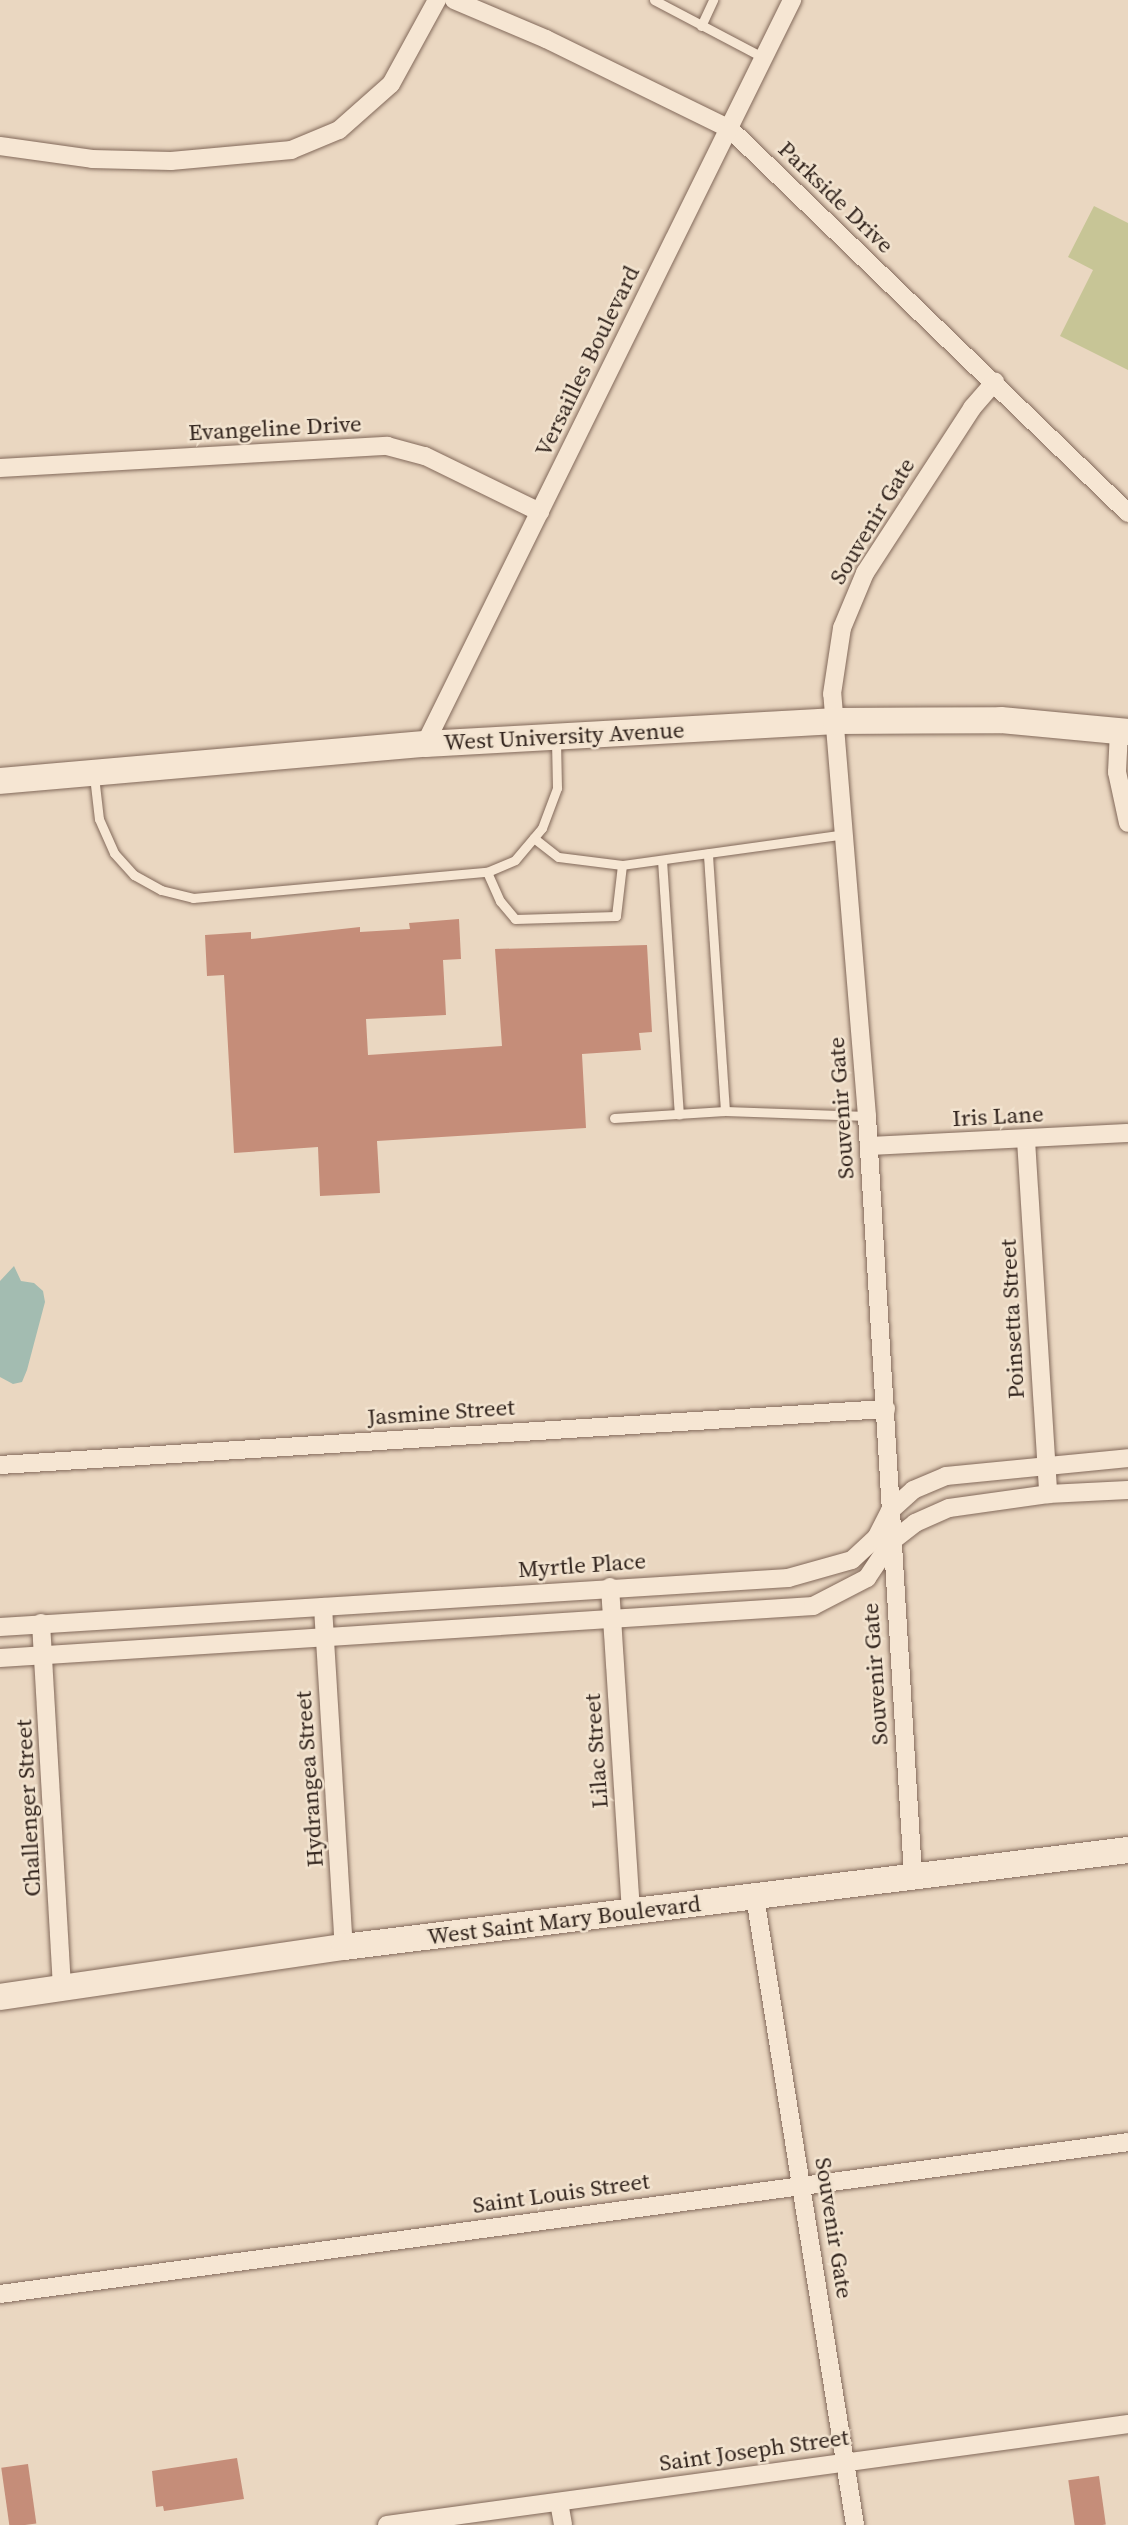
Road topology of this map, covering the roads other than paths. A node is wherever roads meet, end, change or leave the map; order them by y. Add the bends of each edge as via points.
1 (437, 0) edge
2 (454, 0) edge
3 (654, 0) edge
4 (713, 0) edge
5 (792, 0) edge
6 (701, 26) junction
7 (764, 58) junction
8 (730, 129) junction
9 (0, 146) edge
10 (995, 382) junction
11 (0, 468) edge
12 (540, 512) junction
13 (1128, 513) edge
14 (836, 721) junction
15 (1124, 732) edge
16 (556, 737) junction
17 (425, 744) junction
18 (93, 771) junction
19 (0, 781) edge
20 (1128, 822) edge
21 (845, 834) junction
22 (534, 838) junction
23 (708, 854) junction
24 (662, 860) junction
25 (622, 865) junction
26 (487, 873) junction
27 (725, 1111) junction
28 (679, 1114) junction
29 (867, 1116) junction
30 (614, 1118) dead end
31 (1128, 1133) edge
32 (1026, 1140) junction
33 (869, 1146) junction
34 (886, 1409) junction
35 (1128, 1458) edge
36 (1045, 1463) junction
37 (0, 1465) edge
38 (1128, 1490) edge
39 (1048, 1494) junction
40 (890, 1511) junction
41 (891, 1542) junction
42 (610, 1587) junction
43 (323, 1607) junction
44 (612, 1618) junction
45 (41, 1623) junction
46 (0, 1627) edge
47 (325, 1637) junction
48 (44, 1656) junction
49 (0, 1658) edge
50 (1128, 1850) edge
51 (913, 1875) junction
52 (755, 1897) junction
53 (631, 1912) junction
54 (344, 1947) junction
55 (62, 1989) junction
56 (0, 1997) edge
57 (1128, 2141) edge
58 (802, 2185) junction
59 (0, 2294) edge
60 (1128, 2424) edge
61 (845, 2462) junction
62 (559, 2501) junction
63 (387, 2525) edge
64 (563, 2525) edge
65 (855, 2525) edge

1 - 9 street via 391,84 339,130 291,150 171,161 92,159
2 - 8 street, Parkside Drive via 546,39
3 - 6 lane
4 - 6 lane
5 - 7 street, Versailles Boulevard
6 - 7 lane
7 - 8 street, Versailles Boulevard
8 - 10 street, Parkside Drive
8 - 12 street, Versailles Boulevard
10 - 13 street, Parkside Drive
10 - 14 street, Souvenir Gate via 972,408 853,597 834,673
11 - 12 street, Evangeline Drive via 387,446 425,456
12 - 17 street, Versailles Boulevard
14 - 15 street, West University Avenue via 1001,720
14 - 16 street, West University Avenue
14 - 21 street, Souvenir Gate
15 - 20 street via 1117,772
16 - 17 street, West University Avenue
16 - 22 lane via 557,788
17 - 18 street, West University Avenue
18 - 19 street, West University Avenue
18 - 26 lane via 99,819 114,853 134,876 161,890 193,898
21 - 23 lane
21 - 29 street, Souvenir Gate
22 - 25 lane via 558,857
22 - 26 lane via 515,860
23 - 24 lane
23 - 27 lane
24 - 25 lane
24 - 28 lane
25 - 26 lane via 616,916 515,919
27 - 28 lane
27 - 29 lane
28 - 30 lane
29 - 33 street, Souvenir Gate
31 - 32 street, Iris Lane
32 - 33 street, Iris Lane
32 - 36 street, Poinsetta Street
33 - 34 street, Souvenir Gate
34 - 37 street, Jasmine Street
34 - 40 street, Souvenir Gate
35 - 36 street, Myrtle Place
36 - 39 street, Poinsetta Street
36 - 40 street, Myrtle Place via 946,1476 913,1490
38 - 39 street
39 - 41 street via 949,1508 915,1522
40 - 41 street, Souvenir Gate
40 - 42 street, Myrtle Place via 865,1550 852,1560 807,1575
41 - 44 street via 867,1578 813,1606
41 - 51 street, Souvenir Gate
42 - 43 street, Myrtle Place
42 - 44 street, Lilac Street
43 - 45 street, Myrtle Place
43 - 47 street, Hydrangea Street
44 - 47 street
44 - 53 street, Lilac Street
45 - 46 street, Myrtle Place
45 - 48 street, Challenger Street
47 - 48 street
47 - 54 street, Hydrangea Street
48 - 49 street
48 - 55 street, Challenger Street
50 - 51 street, West Saint Mary Boulevard
51 - 52 street, West Saint Mary Boulevard
52 - 53 street, West Saint Mary Boulevard
52 - 58 street, Souvenir Gate
53 - 54 street, West Saint Mary Boulevard
54 - 55 street, West Saint Mary Boulevard
55 - 56 street, West Saint Mary Boulevard
57 - 58 street, Saint Louis Street
58 - 59 street, Saint Louis Street
58 - 61 street, Souvenir Gate
60 - 61 street, Saint Joseph Street
61 - 62 street, Saint Joseph Street
61 - 65 street, Souvenir Gate
62 - 63 street, Saint Joseph Street
62 - 64 street

